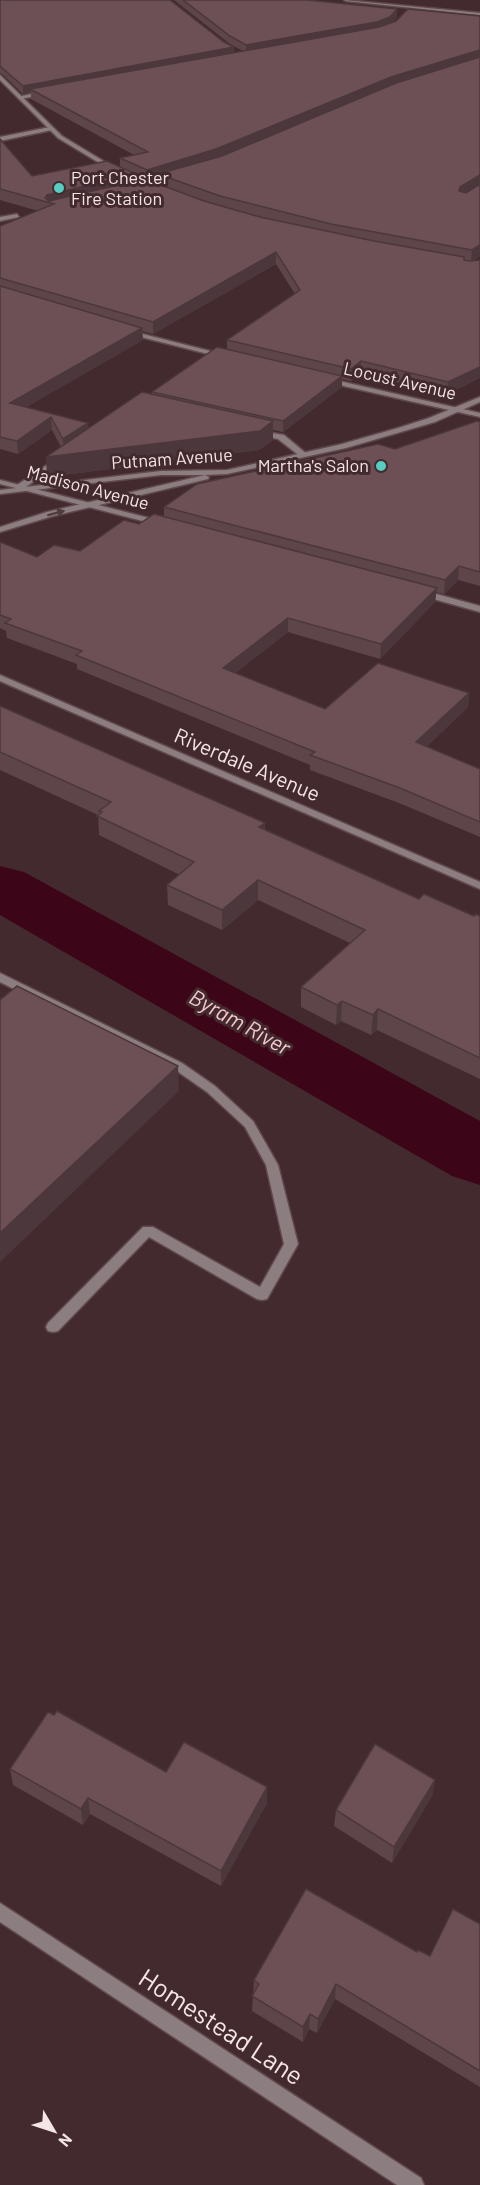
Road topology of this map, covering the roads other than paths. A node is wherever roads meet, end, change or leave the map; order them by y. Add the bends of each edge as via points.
1 (346, 0) edge
2 (412, 7) junction
3 (405, 14) edge
4 (480, 14) edge
5 (0, 77) edge
6 (54, 91) edge
7 (20, 97) junction
8 (50, 129) junction
9 (0, 139) edge
10 (150, 184) junction
11 (159, 185) edge
12 (140, 188) edge
13 (17, 216) edge
14 (0, 219) edge
15 (114, 329) edge
16 (231, 358) edge
17 (323, 379) edge
18 (480, 399) edge
19 (457, 409) junction
20 (480, 415) edge
21 (247, 429) edge
22 (304, 455) junction
23 (67, 456) edge
24 (227, 472) junction
25 (0, 482) edge
26 (22, 488) junction
27 (0, 492) edge
28 (87, 505) junction
29 (164, 525) edge
30 (0, 530) edge
31 (412, 591) edge
32 (480, 609) edge
33 (0, 678) edge
34 (480, 886) edge
35 (0, 976) edge
36 (53, 1327) dead end
37 (0, 1912) edge
38 (414, 2185) edge

1 - 2 street
2 - 3 street
2 - 4 street
5 - 7 street
6 - 7 street
7 - 8 street
8 - 9 street
8 - 10 street via 103,163
10 - 11 street
10 - 12 street
13 - 14 street
15 - 16 street
17 - 19 street, Locust Avenue
18 - 19 street, Putnam Avenue
19 - 20 street, Locust Avenue
19 - 22 street, Putnam Avenue via 401,430
21 - 22 street via 281,437
22 - 24 street, Putnam Avenue
23 - 26 street
24 - 26 street, Putnam Avenue via 161,473
24 - 28 street
25 - 26 street, Madison Avenue
26 - 27 street, Putnam Avenue
26 - 28 street, Madison Avenue
28 - 29 street, Madison Avenue
30 -> 28 street
31 - 32 street
33 - 34 street, Riverdale Avenue
35 - 36 street via 178,1066 211,1089 249,1124 272,1165 291,1244 262,1295 148,1230
37 - 38 street, Homestead Lane

